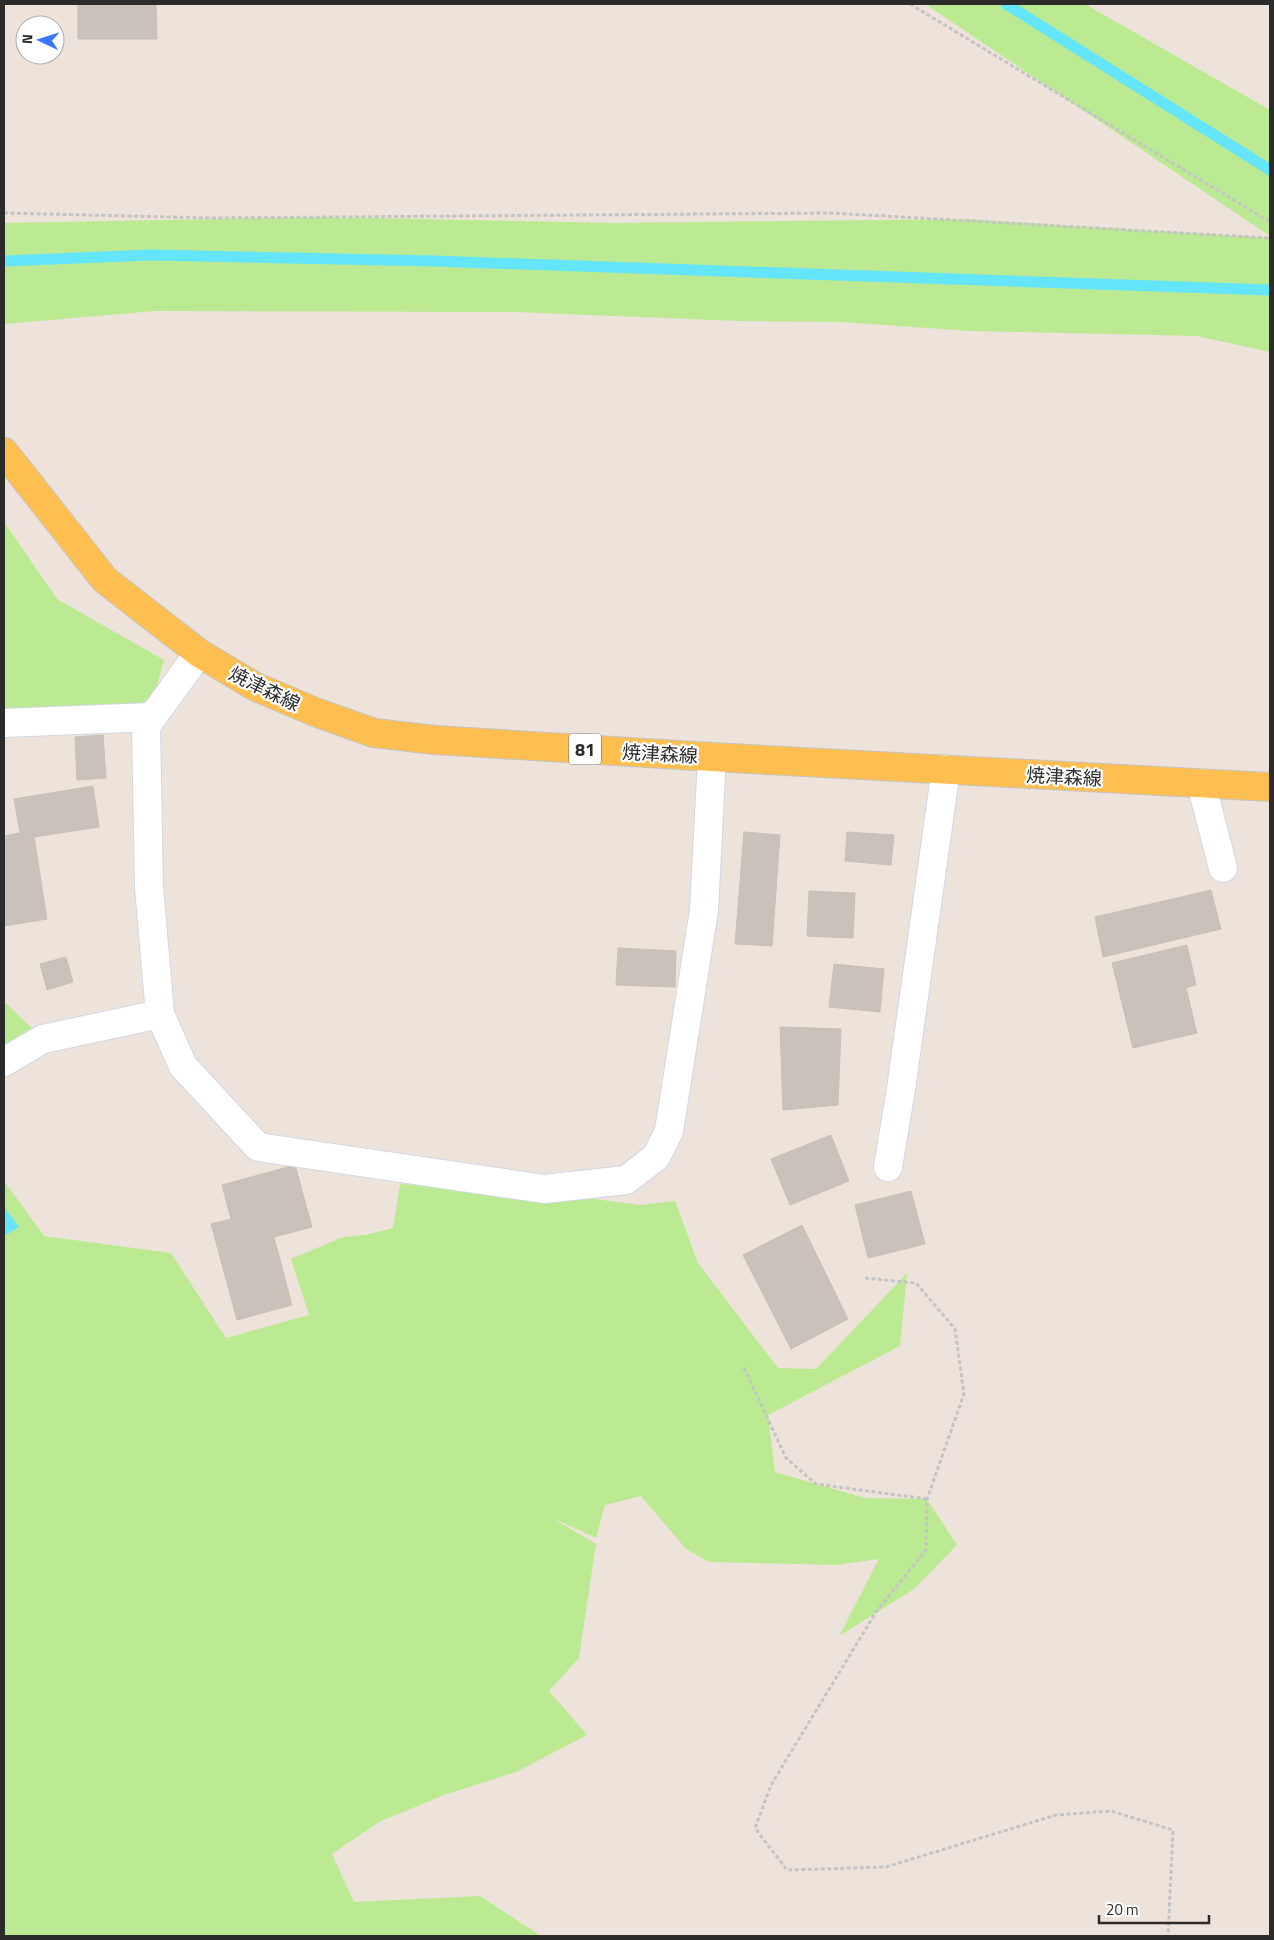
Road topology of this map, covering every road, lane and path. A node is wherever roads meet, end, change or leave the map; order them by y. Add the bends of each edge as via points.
1 (910, 4) edge
2 (4, 213) edge
3 (1270, 222) edge
4 (1270, 238) edge
5 (4, 452) edge
6 (199, 653) junction
7 (152, 718) junction
8 (4, 723) edge
9 (712, 757) junction
10 (946, 769) junction
11 (1200, 783) junction
12 (1270, 787) edge
13 (1223, 868) dead end
14 (160, 1014) junction
15 (4, 1062) edge
16 (888, 1167) dead end
17 (865, 1278) dead end
18 (744, 1368) dead end
19 (927, 1500) junction
20 (1168, 1936) edge

1 - 3 path
2 - 4 path via 212,218 832,213
5 - 6 main road, 焼津森線 / 81 via 105,580
6 - 7 street
6 - 9 main road, 焼津森線 / 81 via 254,686 374,733 435,740
7 - 8 street
7 - 14 street via 146,726 149,887
9 - 10 main road, 焼津森線 / 81
9 - 14 street via 704,910 669,1131 656,1157 626,1180 544,1189 258,1147 183,1066
10 - 11 main road, 焼津森線 / 81
10 - 16 street
11 - 12 main road, 焼津森線 / 81
11 - 13 street
14 - 15 street via 43,1038
17 - 19 path via 916,1283 955,1329 964,1394
18 - 19 path via 786,1458 816,1484
19 - 20 path via 926,1550 876,1612 771,1785 755,1828 787,1870 886,1868 1056,1815 1111,1811 1173,1830

